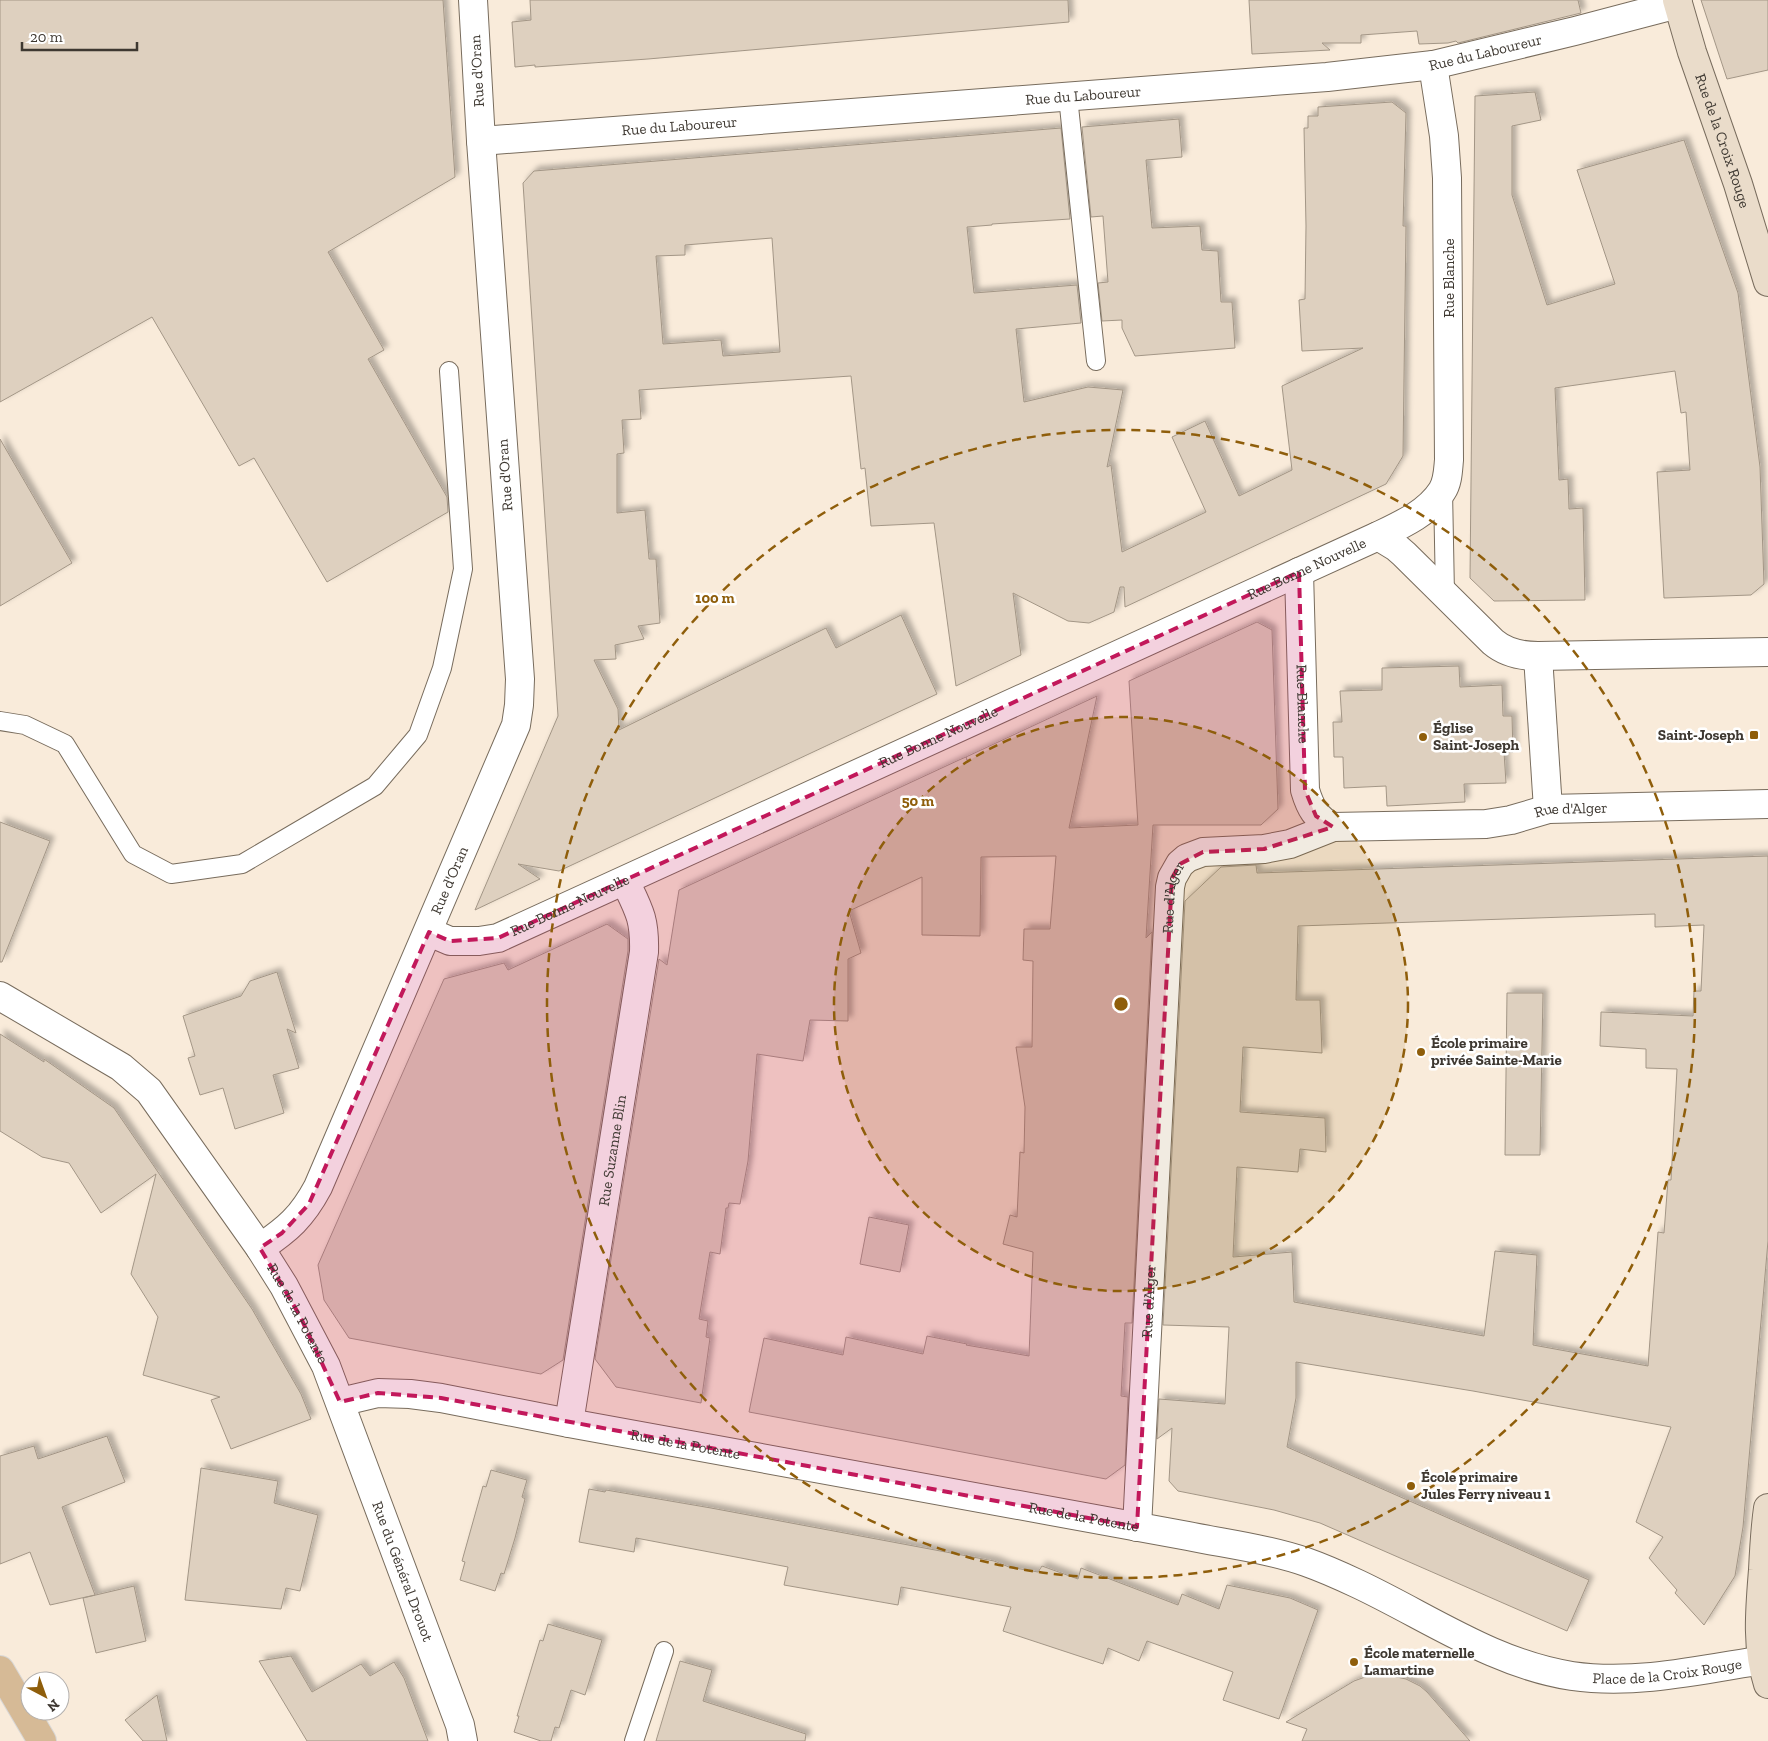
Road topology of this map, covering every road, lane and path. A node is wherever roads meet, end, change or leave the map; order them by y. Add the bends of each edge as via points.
1 (473, 0) edge
2 (1677, 2) edge
3 (1433, 66) junction
4 (1068, 97) junction
5 (481, 141) junction
6 (1768, 282) edge
7 (1096, 361) dead end
8 (449, 371) dead end
9 (1443, 490) junction
10 (1378, 536) junction
11 (1299, 572) junction
12 (1445, 594) junction
13 (1768, 652) edge
14 (1538, 656) junction
15 (0, 721) edge
16 (1768, 804) edge
17 (1548, 809) junction
18 (1333, 827) junction
19 (625, 881) junction
20 (428, 932) junction
21 (0, 996) edge
22 (260, 1248) junction
23 (340, 1402) junction
24 (569, 1423) junction
25 (1768, 1508) edge
26 (1136, 1527) junction
27 (664, 1651) dead end
28 (0, 1670) edge
29 (1546, 1671) joint
30 (1765, 1672) edge
31 (42, 1741) edge
32 (462, 1741) edge
33 (634, 1741) edge

1 - 5 street, Rue d'Oran
2 - 3 street, Rue du Laboureur
2 - 6 street, Rue de la Croix Rouge
3 - 4 street, Rue du Laboureur
3 - 9 street, Rue Blanche via 1444,136 1448,227 1450,460
4 - 5 street, Rue du Laboureur
4 - 7 lane
5 - 20 street, Rue d'Oran via 520,704 516,725
8 - 15 lane via 463,569 442,668 418,735 375,786 242,864 171,874 133,854 65,744 26,725
9 - 10 street, Rue Blanche via 1416,516
9 - 12 lane, Rue Blanche
10 - 11 street, Rue Bonne Nouvelle
10 - 12 street, Rue Bonne Nouvelle via 1396,547
11 - 18 street, Rue Blanche via 1305,790 1316,816
11 - 19 street, Rue Bonne Nouvelle
12 - 14 street, Rue Bonne Nouvelle via 1501,648
13 - 14 street, Rue Bonne Nouvelle
14 - 17 street
16 - 17 street, Rue d'Alger
17 - 18 street, Rue d'Alger via 1486,824
18 - 26 street, Rue d'Alger via 1290,844 1264,850 1203,852 1187,858 1172,878
19 - 20 street, Rue Bonne Nouvelle via 498,938 450,940
19 - 24 street, Rue Suzanne Blin via 641,913 644,952
20 - 22 street via 309,1204 282,1233
21 - 22 street, Rue de la Potente via 121,1067 149,1091
22 - 23 street, Rue de la Potente via 314,1342
23 - 24 street, Rue de la Potente via 378,1393 410,1394
23 - 32 street, Rue du Général Drouot via 457,1718
24 - 26 street, Rue de la Potente
25 - 30 street via 1759,1603
26 - 29 street, Rue de la Potente via 1305,1562 1358,1584 1494,1653
27 - 33 lane
28 - 31 main road
29 - 30 street, Place de la Croix Rouge via 1597,1679

